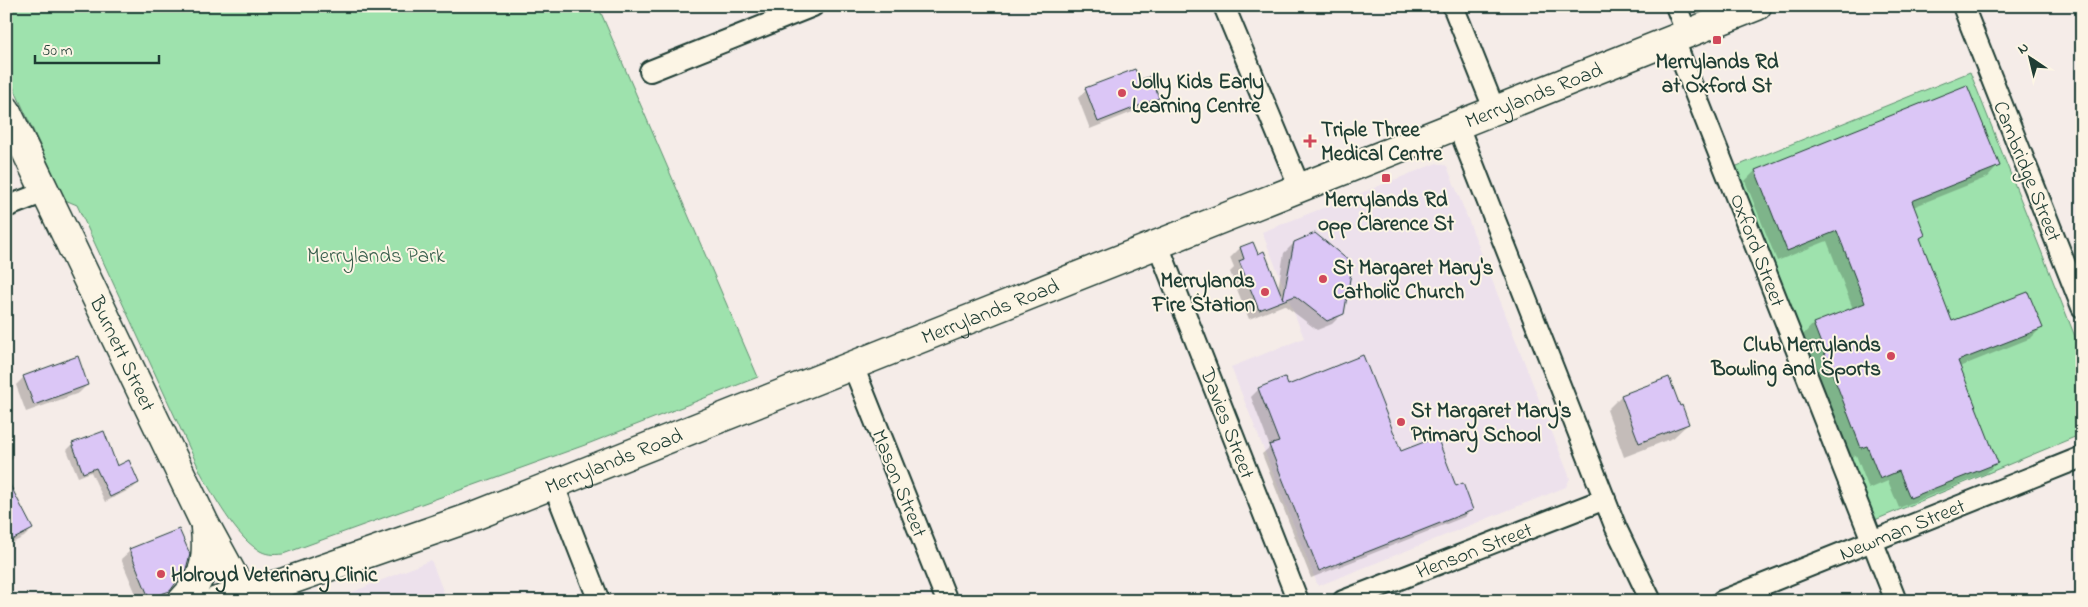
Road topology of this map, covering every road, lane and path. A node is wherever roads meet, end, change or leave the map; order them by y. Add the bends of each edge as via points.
1 (813, 6) edge
2 (1224, 6) edge
3 (1453, 6) edge
4 (1676, 6) edge
5 (1757, 6) edge
6 (1963, 6) edge
7 (1680, 37) junction
8 (650, 71) dead end
9 (6, 110) edge
10 (1495, 111) junction
11 (1458, 126) junction
12 (1300, 188) junction
13 (45, 192) junction
14 (6, 207) edge
15 (1158, 245) junction
16 (2082, 307) edge
17 (854, 366) junction
18 (2082, 457) edge
19 (554, 486) junction
20 (1605, 499) junction
21 (205, 524) junction
22 (1873, 541) junction
23 (245, 598) edge
24 (182, 601) edge
25 (217, 601) edge
26 (599, 601) edge
27 (948, 601) edge
28 (1298, 601) edge
29 (1343, 601) edge
30 (1650, 601) edge
31 (1722, 601) edge
32 (1896, 601) edge

1 - 8 street
2 - 12 street
3 - 10 street
4 - 7 street, Oxford Street
5 - 7 main road, Merrylands Road
6 - 16 street, Cambridge Street
7 - 10 main road, Merrylands Road
7 - 22 street, Oxford Street
9 - 13 main road, Burnett Street
10 - 11 main road, Merrylands Road
11 - 12 main road, Merrylands Road
11 - 20 street
12 - 15 main road, Merrylands Road
13 - 14 street
13 - 21 main road, Burnett Street
15 - 17 main road, Merrylands Road
15 - 28 street, Davies Street
17 - 19 main road, Merrylands Road
17 - 27 street, Mason Street
18 - 22 street, Newman Street
19 - 23 main road, Merrylands Road
19 - 26 street
20 - 29 street, Henson Street
20 - 30 street
21 - 23 main road, Burnett Street
21 - 24 main road via 205,563 192,591
22 - 31 street, Newman Street
22 - 32 street, Oxford Street
23 - 25 main road, Merrylands Road

